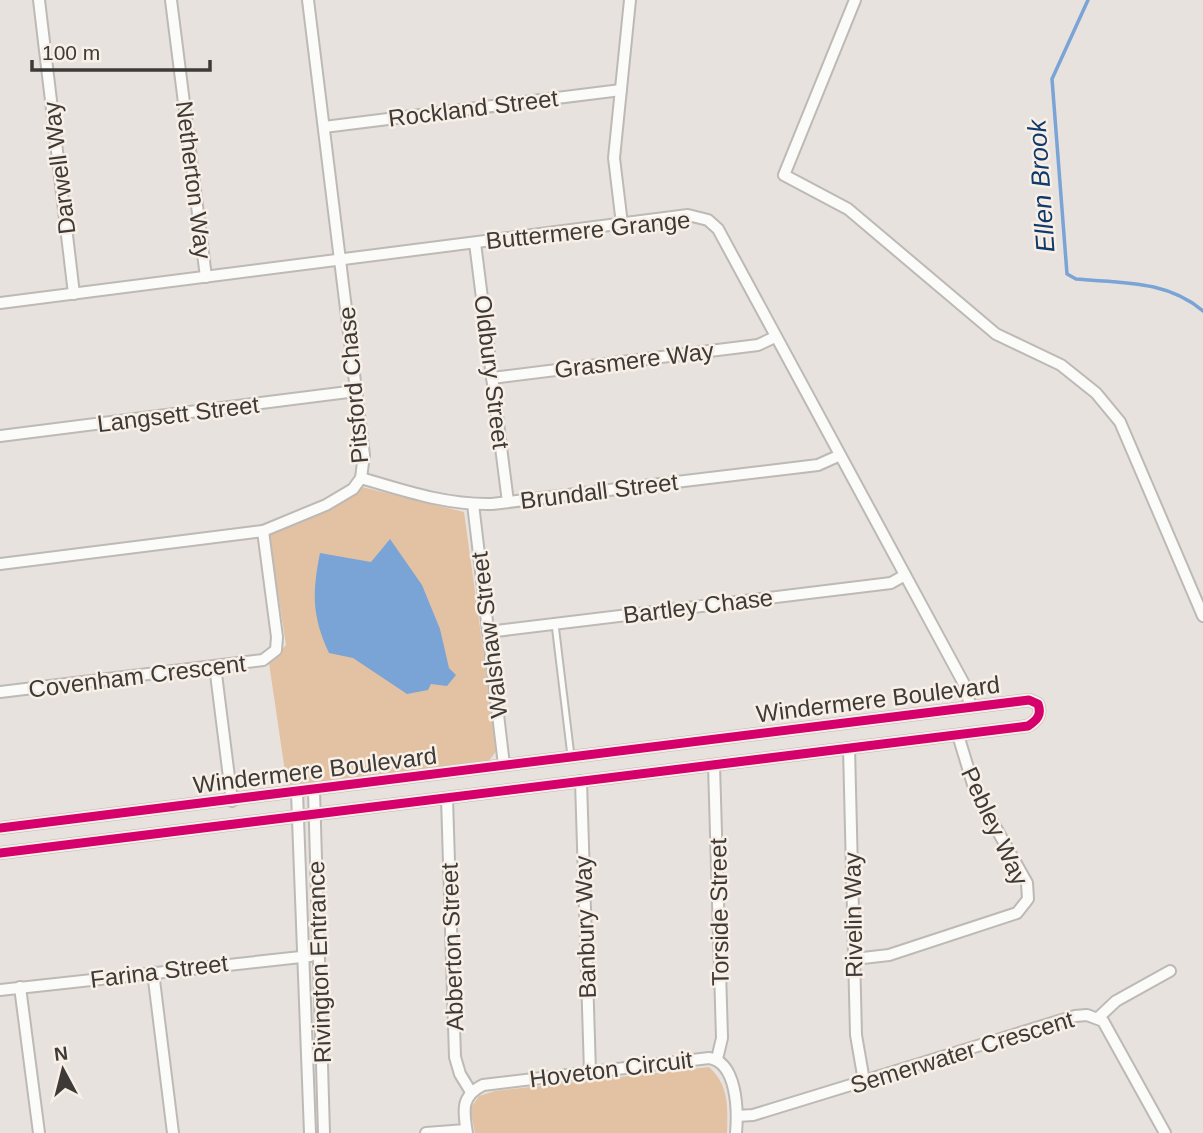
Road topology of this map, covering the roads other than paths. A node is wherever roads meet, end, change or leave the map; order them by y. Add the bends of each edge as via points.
1 (39, 0) edge
2 (171, 0) edge
3 (308, 0) edge
4 (630, 0) edge
5 (855, 0) edge
6 (621, 90) junction
7 (324, 127) junction
8 (622, 224) junction
9 (475, 243) junction
10 (341, 260) junction
11 (206, 277) junction
12 (74, 294) junction
13 (0, 303) edge
14 (775, 337) junction
15 (492, 378) junction
16 (356, 391) junction
17 (0, 436) edge
18 (838, 456) junction
19 (361, 478) junction
20 (508, 502) junction
21 (473, 505) junction
22 (263, 531) junction
23 (0, 564) edge
24 (905, 575) junction
25 (1203, 616) edge
26 (555, 624) junction
27 (488, 632) junction
28 (215, 666) junction
29 (0, 692) edge
30 (971, 707) junction
31 (958, 734) junction
32 (849, 748) junction
33 (571, 757) junction
34 (504, 765) junction
35 (714, 765) junction
36 (581, 781) junction
37 (314, 791) junction
38 (297, 793) junction
39 (447, 798) junction
40 (232, 801) junction
41 (315, 814) junction
42 (299, 816) junction
43 (0, 828) edge
44 (0, 853) edge
45 (319, 955) junction
46 (304, 957) junction
47 (854, 958) junction
48 (1170, 971) dead end
49 (153, 972) junction
50 (20, 987) junction
51 (0, 990) edge
52 (1098, 1018) junction
53 (717, 1059) junction
54 (590, 1072) junction
55 (864, 1081) junction
56 (471, 1092) junction
57 (737, 1116) junction
58 (466, 1132) edge
59 (1162, 1132) edge
60 (39, 1133) edge
61 (173, 1133) edge
62 (310, 1133) edge
63 (324, 1133) edge
64 (426, 1133) edge
65 (736, 1133) edge

1 - 12 street, Darwell Way
2 - 11 street, Netherton Way
3 - 7 street, Pitsford Chase
4 - 6 street
5 - 25 street via 785,175 848,209 996,334 1061,365 1096,393 1120,422
6 - 7 street, Rockland Street
6 - 8 street via 614,158
7 - 10 street, Pitsford Chase
8 - 9 street, Buttermere Grange
8 - 14 street, Buttermere Grange via 688,215 708,220 718,229
9 - 10 street, Buttermere Grange
9 - 15 street, Oldbury Street
10 - 11 street, Buttermere Grange
10 - 16 street, Pitsford Chase
11 - 12 street, Buttermere Grange
12 - 13 street, Buttermere Grange
14 - 15 street, Grasmere Way via 758,345
14 - 18 street, Buttermere Grange
15 - 20 street, Oldbury Street
16 - 17 street, Langsett Street
16 - 19 street, Pitsford Chase via 364,455
18 - 20 street, Brundall Street via 818,465
18 - 24 street, Buttermere Grange
19 - 21 street, Brundall Street via 427,498
19 - 22 street, Pitsford Chase via 326,505
20 - 21 street, Brundall Street
21 - 27 street, Walshaw Street
22 - 23 street, Pitsford Chase
22 - 28 street, Covenham Crescent via 276,650 262,660
24 - 26 street, Bartley Chase via 891,583
24 - 30 street, Buttermere Grange via 963,682
26 - 27 street, Bartley Chase
26 - 33 lane
27 - 34 street, Walshaw Street
28 - 29 street, Covenham Crescent
28 - 40 street
30 - 31 street, Windermere Boulevard via 1029,700 1038,704 1040,711 1038,720 1028,726
30 - 33 street, Windermere Boulevard
31 - 32 street, Windermere Boulevard
31 - 47 street, Pebley Way via 975,791 1027,883 1028,899 1017,913 889,955
32 - 35 street, Windermere Boulevard
32 - 47 street, Rivelin Way
33 - 34 street, Windermere Boulevard
34 - 37 street, Windermere Boulevard
35 - 36 street, Windermere Boulevard
35 - 53 street, Torside Street via 722,1038
36 - 39 street, Windermere Boulevard
36 - 54 street, Banbury Way
37 - 38 street, Windermere Boulevard
37 - 41 street, Rivington Entrance
38 - 40 street, Windermere Boulevard
38 - 42 street, Rivington Entrance
39 - 41 street, Windermere Boulevard
39 - 56 street, Abberton Street via 455,1057
40 - 43 street, Windermere Boulevard
41 - 42 street, Windermere Boulevard
41 - 45 street, Rivington Entrance
42 - 44 street, Windermere Boulevard
42 - 46 street, Rivington Entrance
45 - 46 street, Farina Street
45 - 63 street, Rivington Entrance
46 - 49 street, Farina Street
46 - 62 street, Rivington Entrance
47 - 55 street, Rivelin Way via 856,1035
48 - 52 street via 1116,1001
49 - 50 street, Farina Street
49 - 61 street
50 - 51 street, Farina Street
50 - 60 street
52 - 55 street, Semerwater Crescent via 1075,1016
52 - 59 street, Semerwater Crescent
53 - 54 street, Hoveton Circuit
53 - 57 street, Hoveton Circuit via 726,1066
54 - 56 street, Hoveton Circuit via 484,1085
55 - 57 street, Semerwater Crescent
56 - 58 street via 463,1107
57 - 65 street, Hoveton Circuit
58 - 64 street

